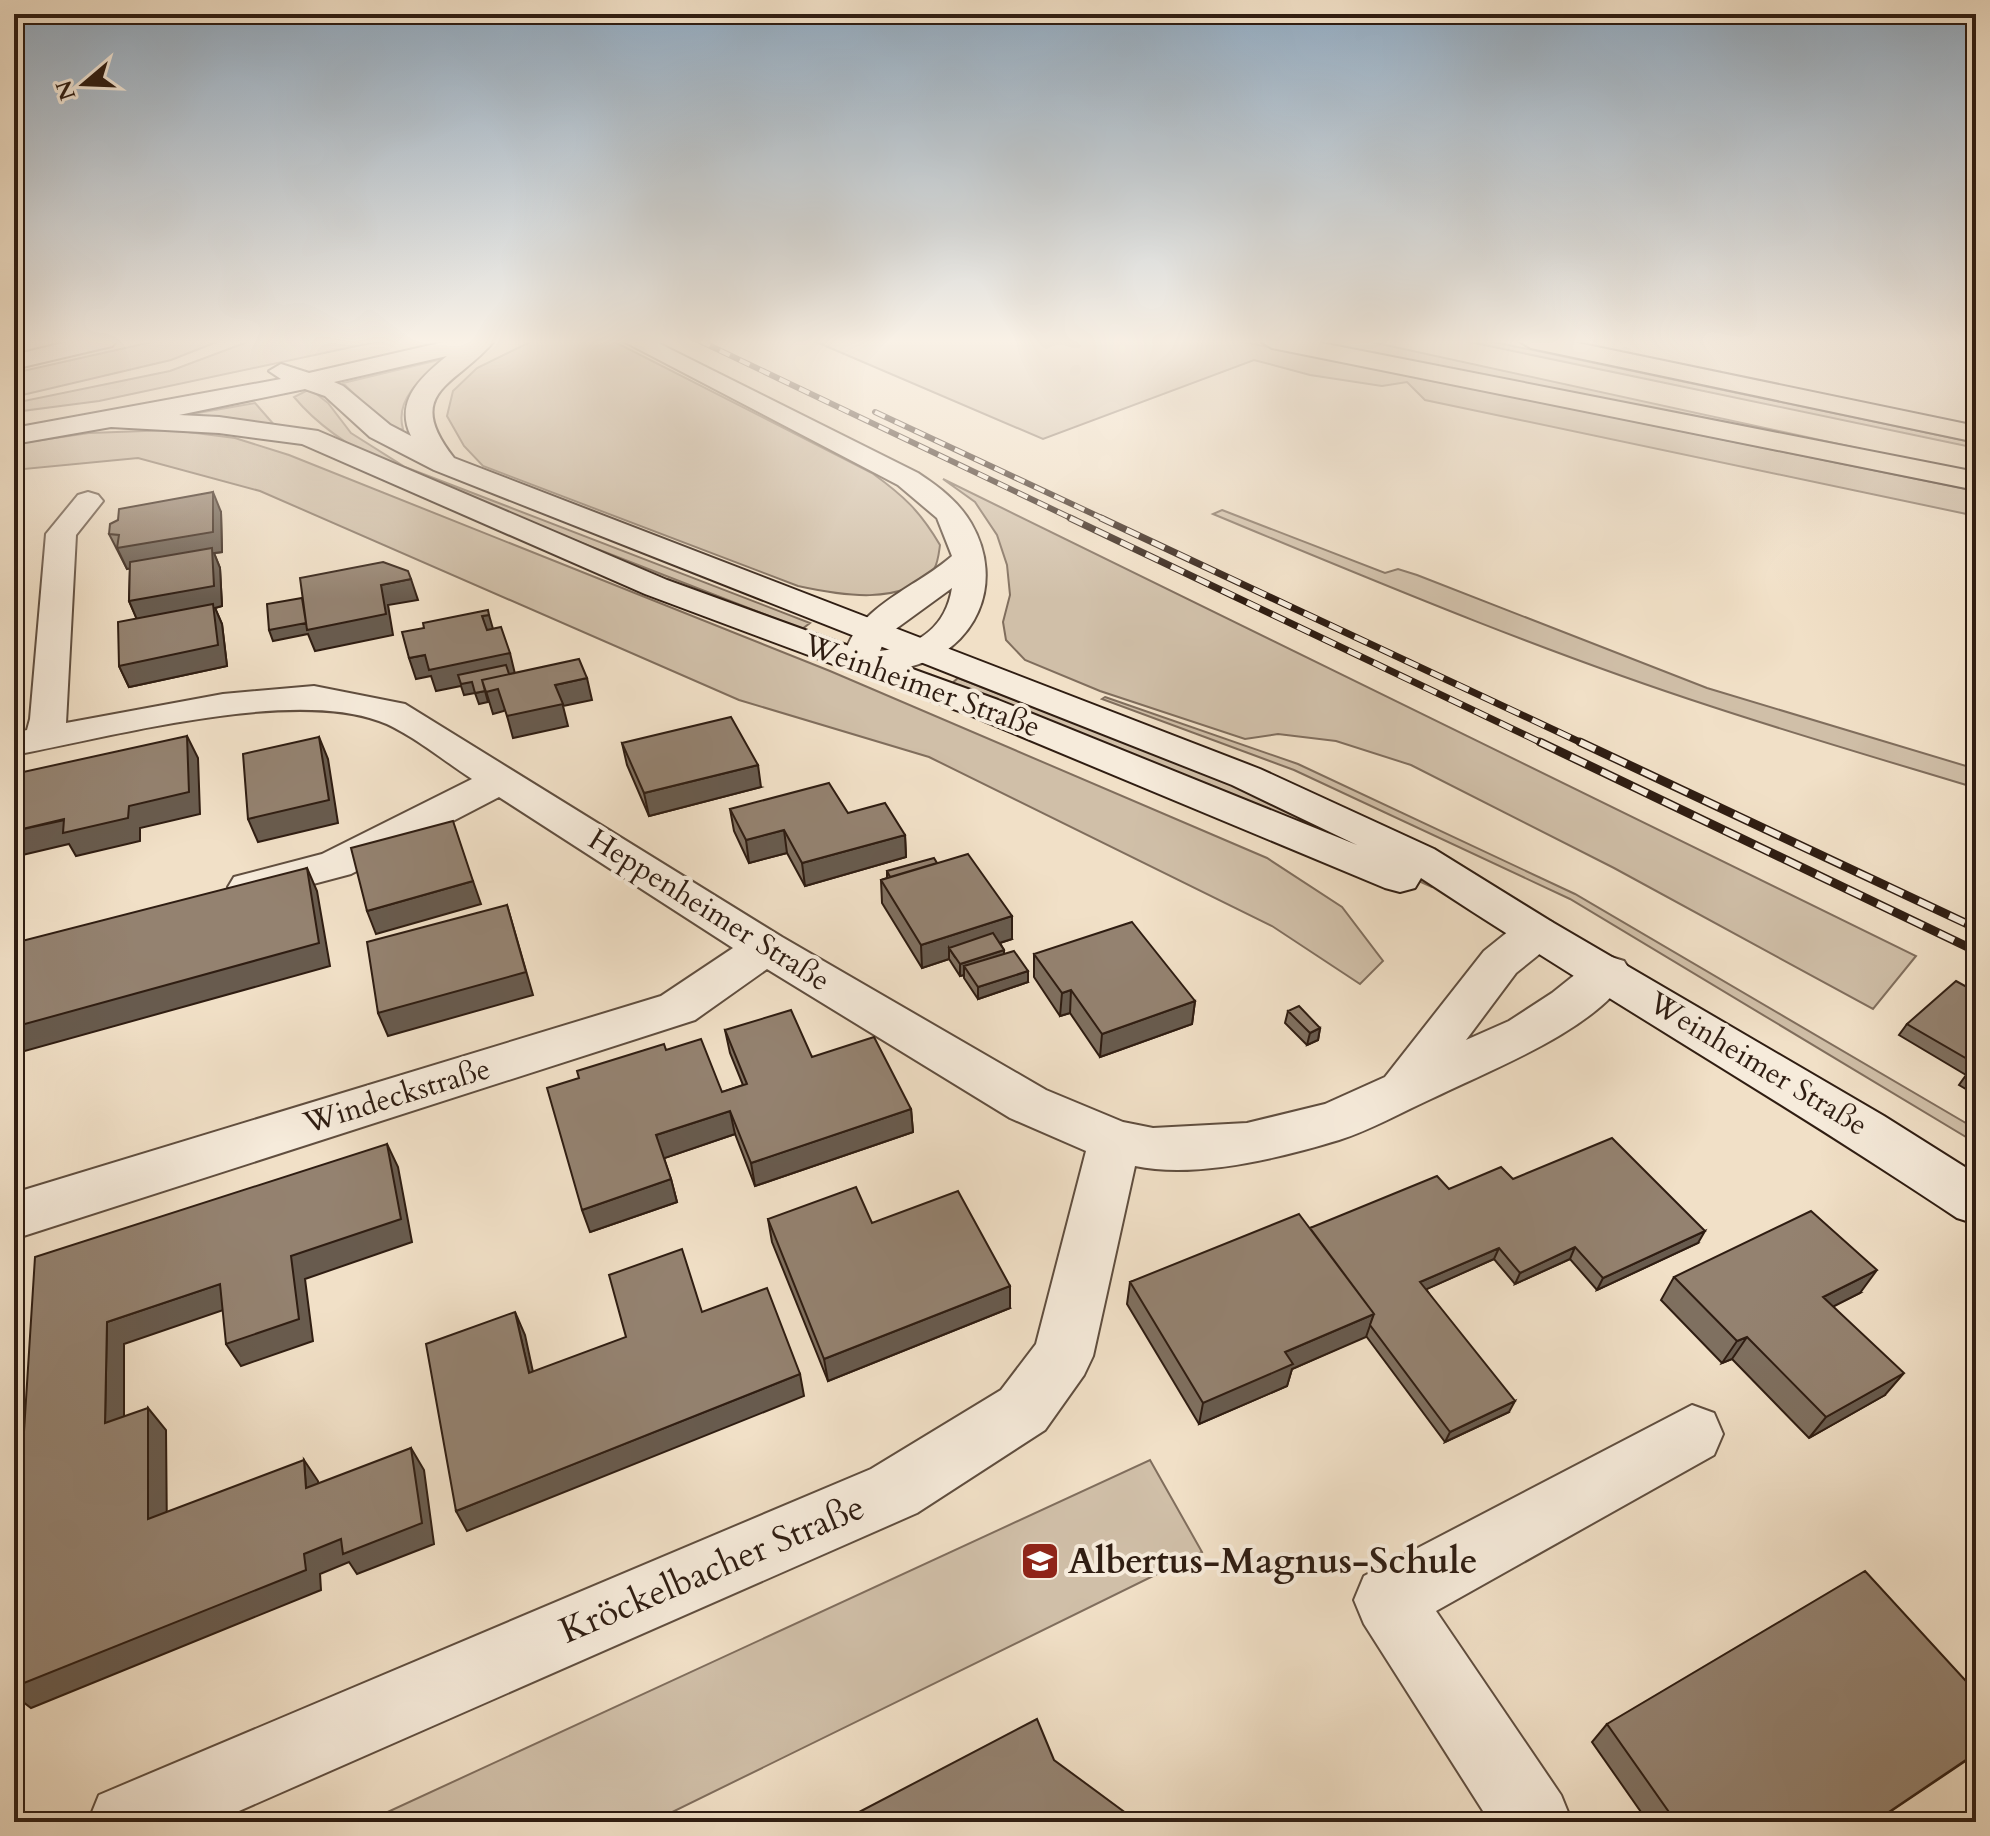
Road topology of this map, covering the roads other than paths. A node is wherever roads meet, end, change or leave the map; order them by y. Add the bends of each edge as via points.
1 (79, 427) edge
2 (231, 427) edge
3 (299, 427) edge
4 (379, 427) edge
5 (419, 427) edge
6 (804, 427) edge
7 (1703, 427) edge
8 (1841, 427) edge
9 (1936, 427) edge
10 (1976, 434) edge
11 (14, 436) edge
12 (308, 437) junction
13 (1976, 459) edge
14 (444, 464) junction
15 (1976, 481) edge
16 (88, 501) dead end
17 (969, 558) junction
18 (867, 647) junction
19 (925, 651) junction
20 (29, 741) edge
21 (503, 779) junction
22 (213, 896) edge
23 (1536, 933) junction
24 (766, 948) junction
25 (1608, 972) junction
26 (1396, 1096) junction
27 (1115, 1141) junction
28 (1976, 1202) edge
29 (14, 1216) edge
30 (1692, 1434) dead end
31 (126, 1822) edge
32 (1534, 1822) edge

1 - 11 street
2 - 12 street, Weinheimer Straße
3 - 12 street, Weinheimer Straße
4 - 14 street, Weinheimer Straße via 399,443
5 - 14 street
6 - 17 street via 908,479 945,508
7 - 15 highway
8 - 13 highway
9 - 10 highway
12 - 18 street, Weinheimer Straße via 656,587
14 - 18 street, Weinheimer Straße
16 - 20 street via 61,534 49,719
17 - 18 street
17 - 19 street via 962,613
18 - 19 street
18 - 23 street, Weinheimer Straße via 1000,714
19 - 23 street, Weinheimer Straße via 1246,777 1360,828 1419,858
20 - 21 street, Heppenheimer Straße via 223,705 314,697 392,712
21 - 22 street via 336,864
21 - 24 street, Heppenheimer Straße
23 - 25 street, Weinheimer Straße
23 - 26 street, Heppenheimer Straße via 1500,962
24 - 27 street, Heppenheimer Straße via 1028,1104
24 - 29 street, Windeckstraße via 678,1008
25 - 26 street, Heppenheimer Straße via 1526,1033
25 - 28 street, Weinheimer Straße
26 - 27 street, Heppenheimer Straße via 1336,1121 1247,1143 1180,1150
27 - 31 street, Kröckelbacher Straße via 1063,1356 1023,1410 894,1491
30 - 32 street via 1388,1600

